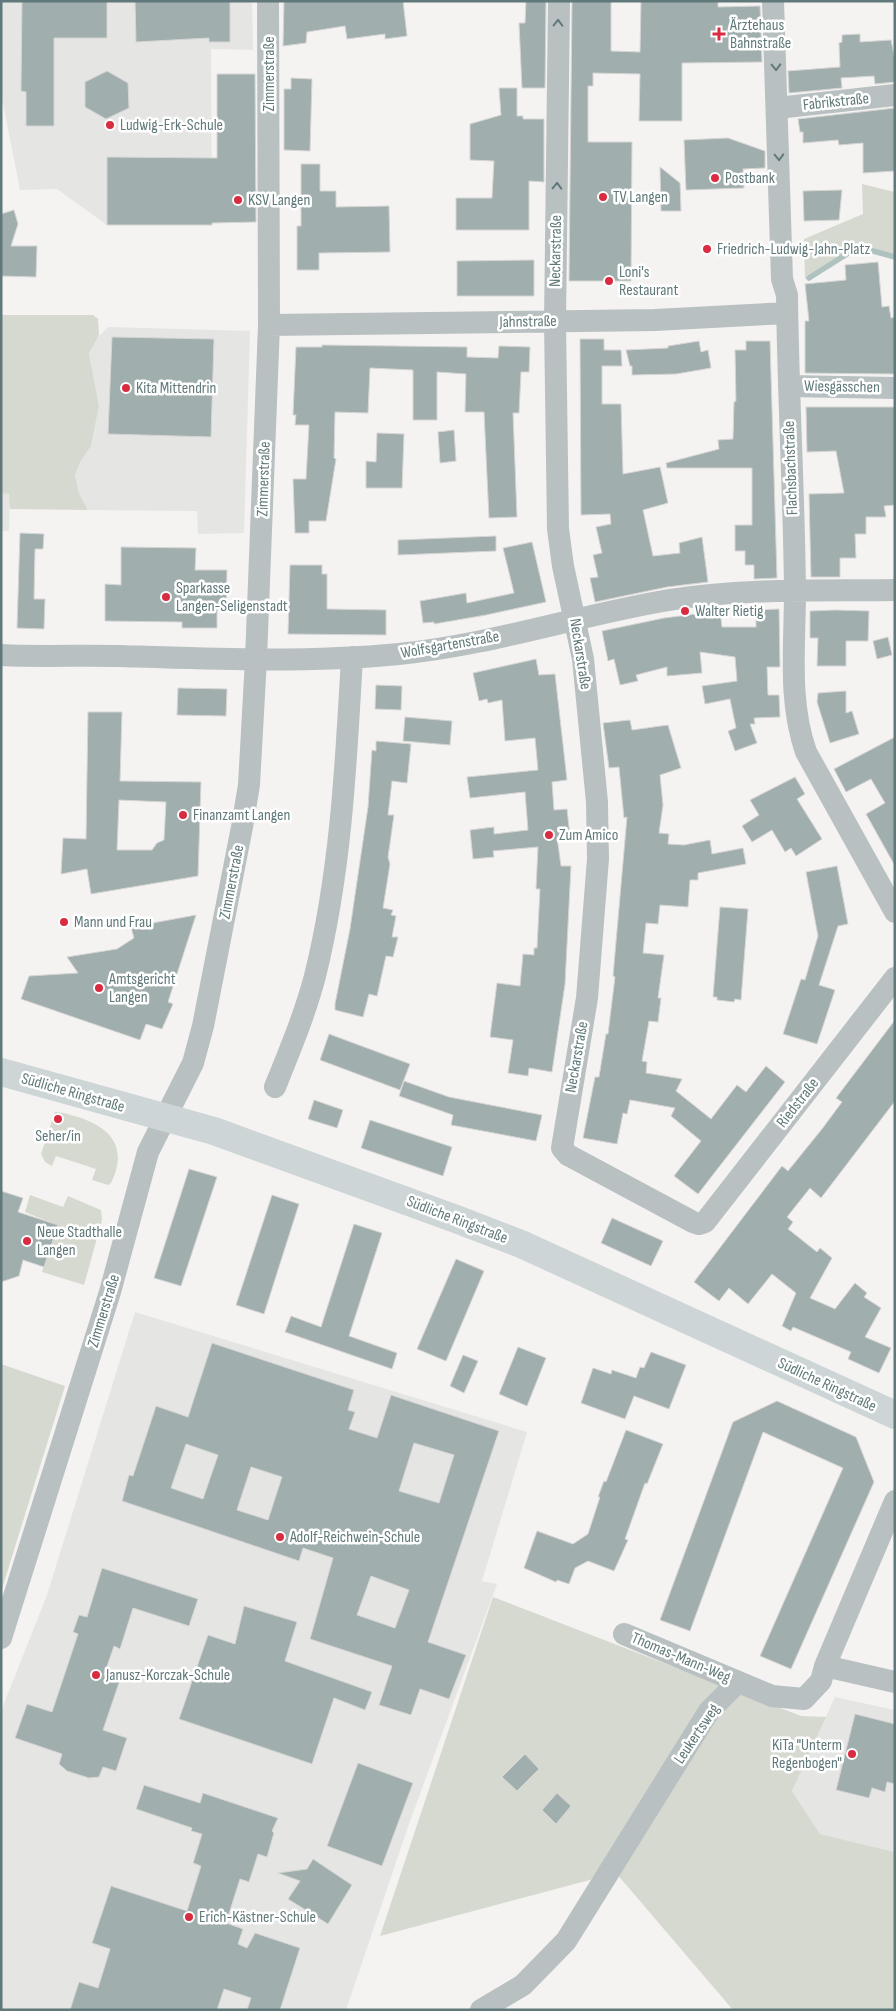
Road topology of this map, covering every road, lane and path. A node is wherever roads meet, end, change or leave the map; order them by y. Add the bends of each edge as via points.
1 (268, 1) edge
2 (558, 1) edge
3 (773, 1) edge
4 (895, 95) edge
5 (777, 108) junction
6 (787, 313) junction
7 (555, 322) junction
8 (268, 325) junction
9 (789, 386) junction
10 (895, 388) edge
11 (895, 590) edge
12 (795, 591) junction
13 (576, 620) junction
14 (1, 655) edge
15 (352, 657) junction
16 (256, 659) junction
17 (895, 912) edge
18 (895, 978) edge
19 (1, 1072) edge
20 (275, 1087) dead end
21 (166, 1119) junction
22 (699, 1224) joint
23 (895, 1416) edge
24 (895, 1501) edge
25 (624, 1634) dead end
26 (1, 1638) edge
27 (825, 1666) junction
28 (738, 1682) junction
29 (895, 1682) edge
30 (481, 2010) edge

1 - 8 street, Zimmerstraße
7 -> 2 street, Neckarstraße
3 -> 5 street, Flachsbachstraße
4 - 5 street, Fabrikstraße
5 -> 6 street, Flachsbachstraße via 782,272
6 - 7 street, Jahnstraße
6 - 9 street, Flachsbachstraße
7 - 8 street, Jahnstraße
7 - 13 street, Neckarstraße via 558,529
8 - 16 street, Zimmerstraße
9 - 10 street, Wiesgässchen
9 - 12 street, Flachsbachstraße
11 - 12 street, Wolfsgartenstraße
12 - 13 street, Wolfsgartenstraße via 674,599
12 - 17 street, Flachsbachstraße via 794,700 800,735 818,776
13 - 15 street, Wolfsgartenstraße via 453,646
13 - 22 street, Neckarstraße via 589,715 597,802 598,859 588,998 562,1148 568,1155
14 - 16 street, Wolfsgartenstraße
15 - 16 street, Wolfsgartenstraße
15 - 20 street via 345,782 332,893 309,995
16 - 21 street, Zimmerstraße via 249,785 233,876 193,1063
18 - 22 street, Riedstraße via 705,1222
19 - 21 main road, Südliche Ringstraße
21 - 23 main road, Südliche Ringstraße via 214,1131 277,1153 521,1244
21 - 26 street, Zimmerstraße via 148,1152 110,1292
24 - 27 street
25 - 28 street, Thomas-Mann-Weg
27 - 28 street via 821,1681 804,1699 772,1696
27 - 29 street
28 - 30 street, Leukertsweg via 709,1711 566,1941 522,1985

